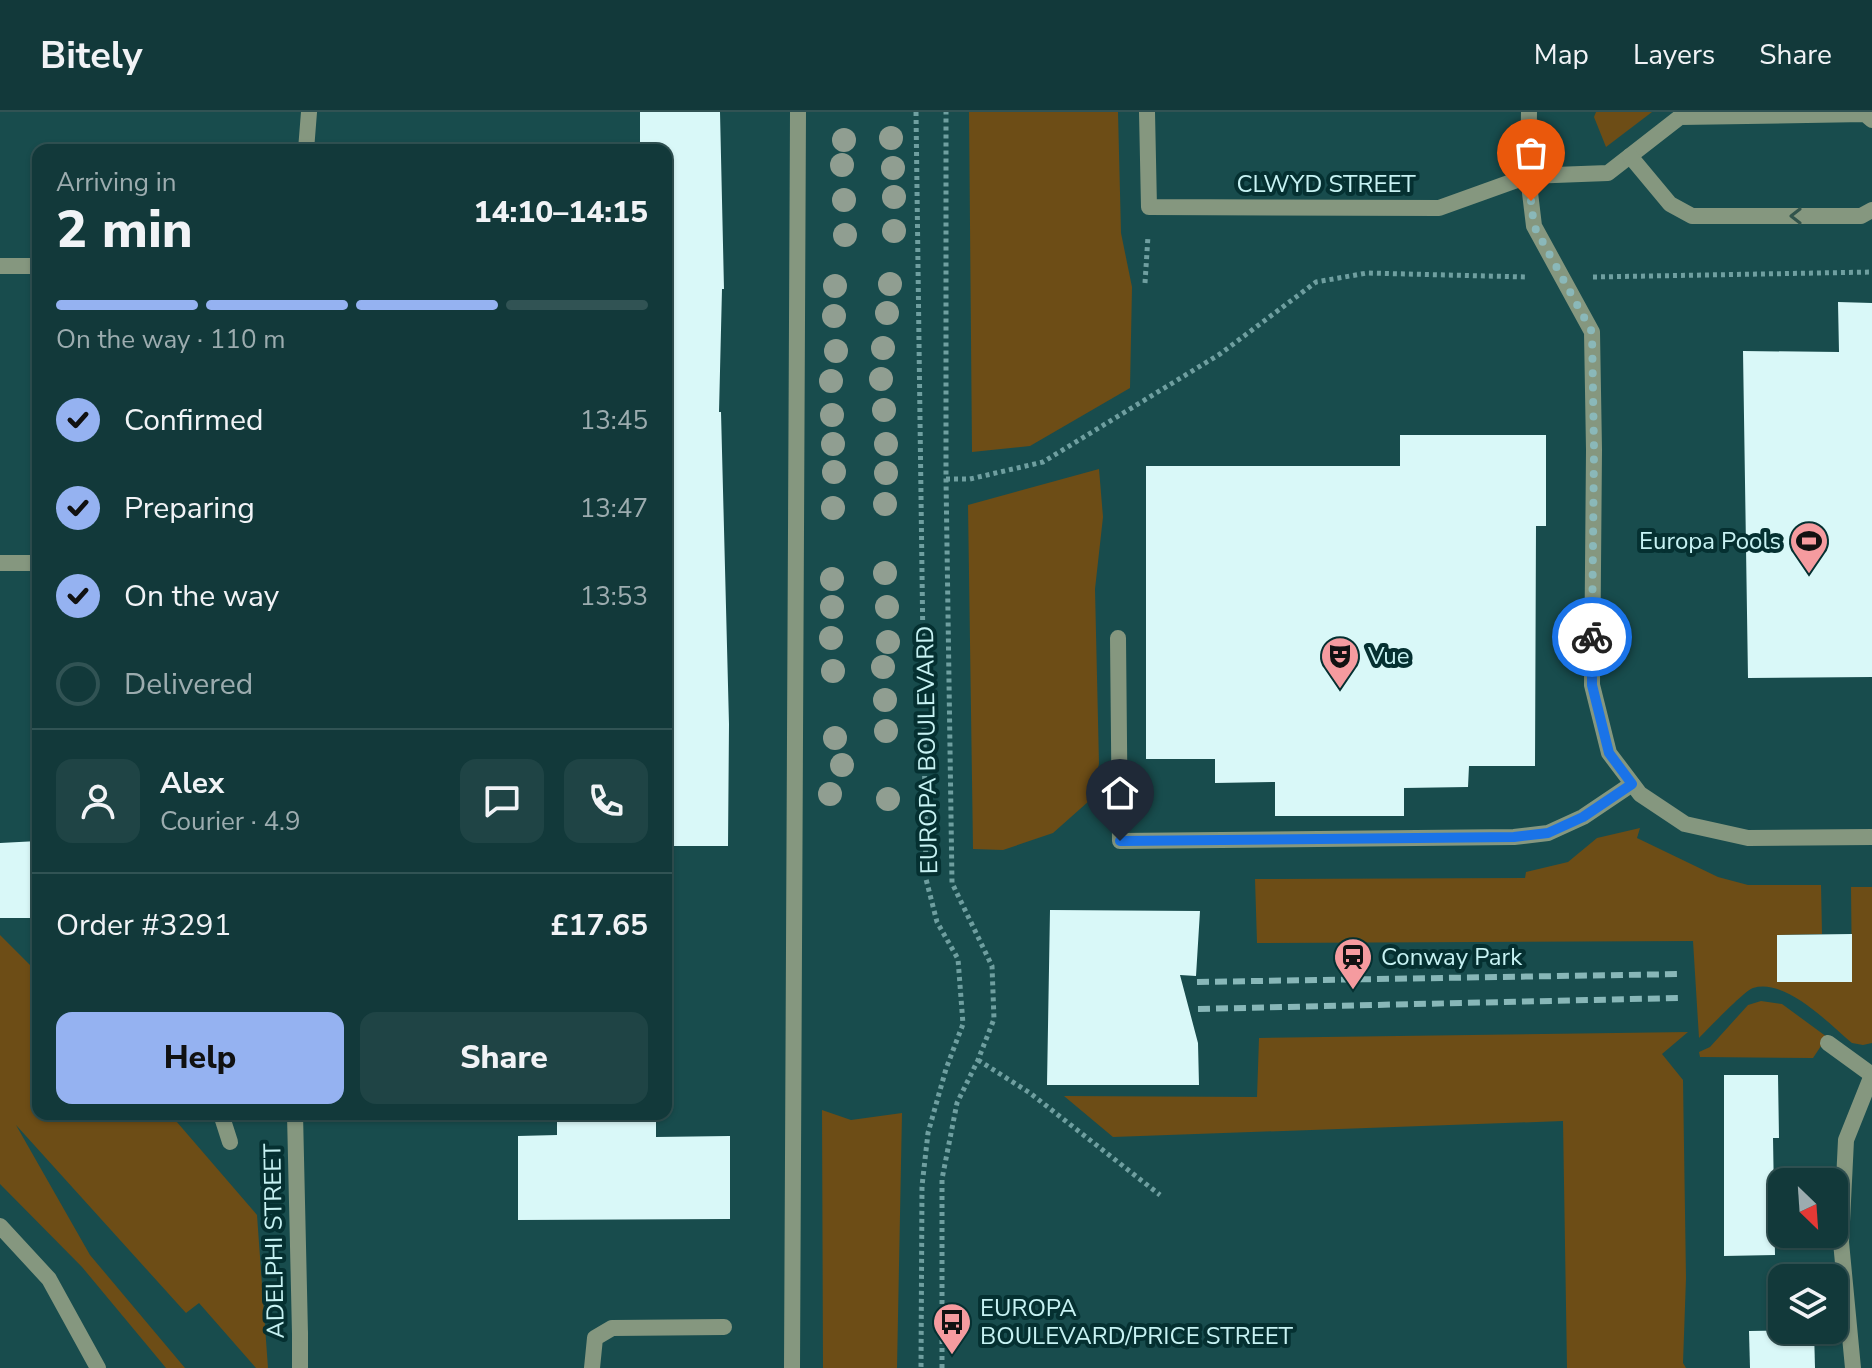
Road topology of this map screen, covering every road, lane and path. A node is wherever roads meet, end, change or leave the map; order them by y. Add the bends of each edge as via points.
1 (309, 112) edge
2 (798, 112) edge
3 (916, 112) edge
4 (946, 112) edge
5 (1147, 112) edge
6 (1529, 112) edge
7 (1872, 120) edge
8 (306, 144) edge
9 (1630, 156) junction
10 (1528, 176) junction
11 (1149, 207) junction
12 (1872, 210) edge
13 (0, 266) edge
14 (32, 266) edge
15 (1872, 272) edge
16 (1562, 278) junction
17 (1145, 283) dead end
18 (946, 479) junction
19 (0, 563) edge
20 (32, 563) edge
21 (1118, 638) dead end
22 (1632, 784) junction
23 (1872, 837) edge
24 (1828, 1043) dead end
25 (978, 1060) junction
26 (1872, 1075) edge
27 (223, 1120) edge
28 (295, 1120) edge
29 (230, 1142) dead end
30 (1160, 1195) dead end
31 (0, 1226) edge
32 (724, 1327) dead end
33 (98, 1368) edge
34 (300, 1368) edge
35 (592, 1368) edge
36 (792, 1368) edge
37 (921, 1368) edge
38 (942, 1368) edge
39 (1853, 1368) edge

1 - 8 street
2 - 36 street
3 - 37 path, EUROPA BOULEVARD via 926,879 937,922 958,959 963,1024 928,1133 922,1186
4 - 18 path, EUROPA BOULEVARD
5 - 11 street
6 - 10 street
7 - 9 street, CLWYD STREET via 1865,114 1680,117
9 - 10 street, CLWYD STREET via 1608,173
12 -> 9 street via 1861,216 1692,216 1670,204
10 - 11 street, CLWYD STREET via 1439,208
10 - 16 street via 1534,226
11 - 17 path
13 - 14 street
15 - 16 path
16 - 18 path via 1367,273 1316,282 1220,354 1043,462 970,479
16 - 22 street via 1592,332 1592,685 1609,753
18 - 25 path, EUROPA BOULEVARD via 952,883 992,966 994,1019
19 - 20 street
21 - 22 street via 1120,841 1514,837 1548,833
22 - 23 street via 1662,809 1697,827 1748,838
24 - 26 street
25 - 30 path via 1030,1093
25 - 38 path, EUROPA BOULEVARD via 957,1103 942,1179
26 - 39 street via 1846,1140 1841,1242
27 - 29 street
28 - 34 street, ADELPHI STREET
31 - 33 street via 49,1279
32 - 35 street via 612,1328 595,1338

